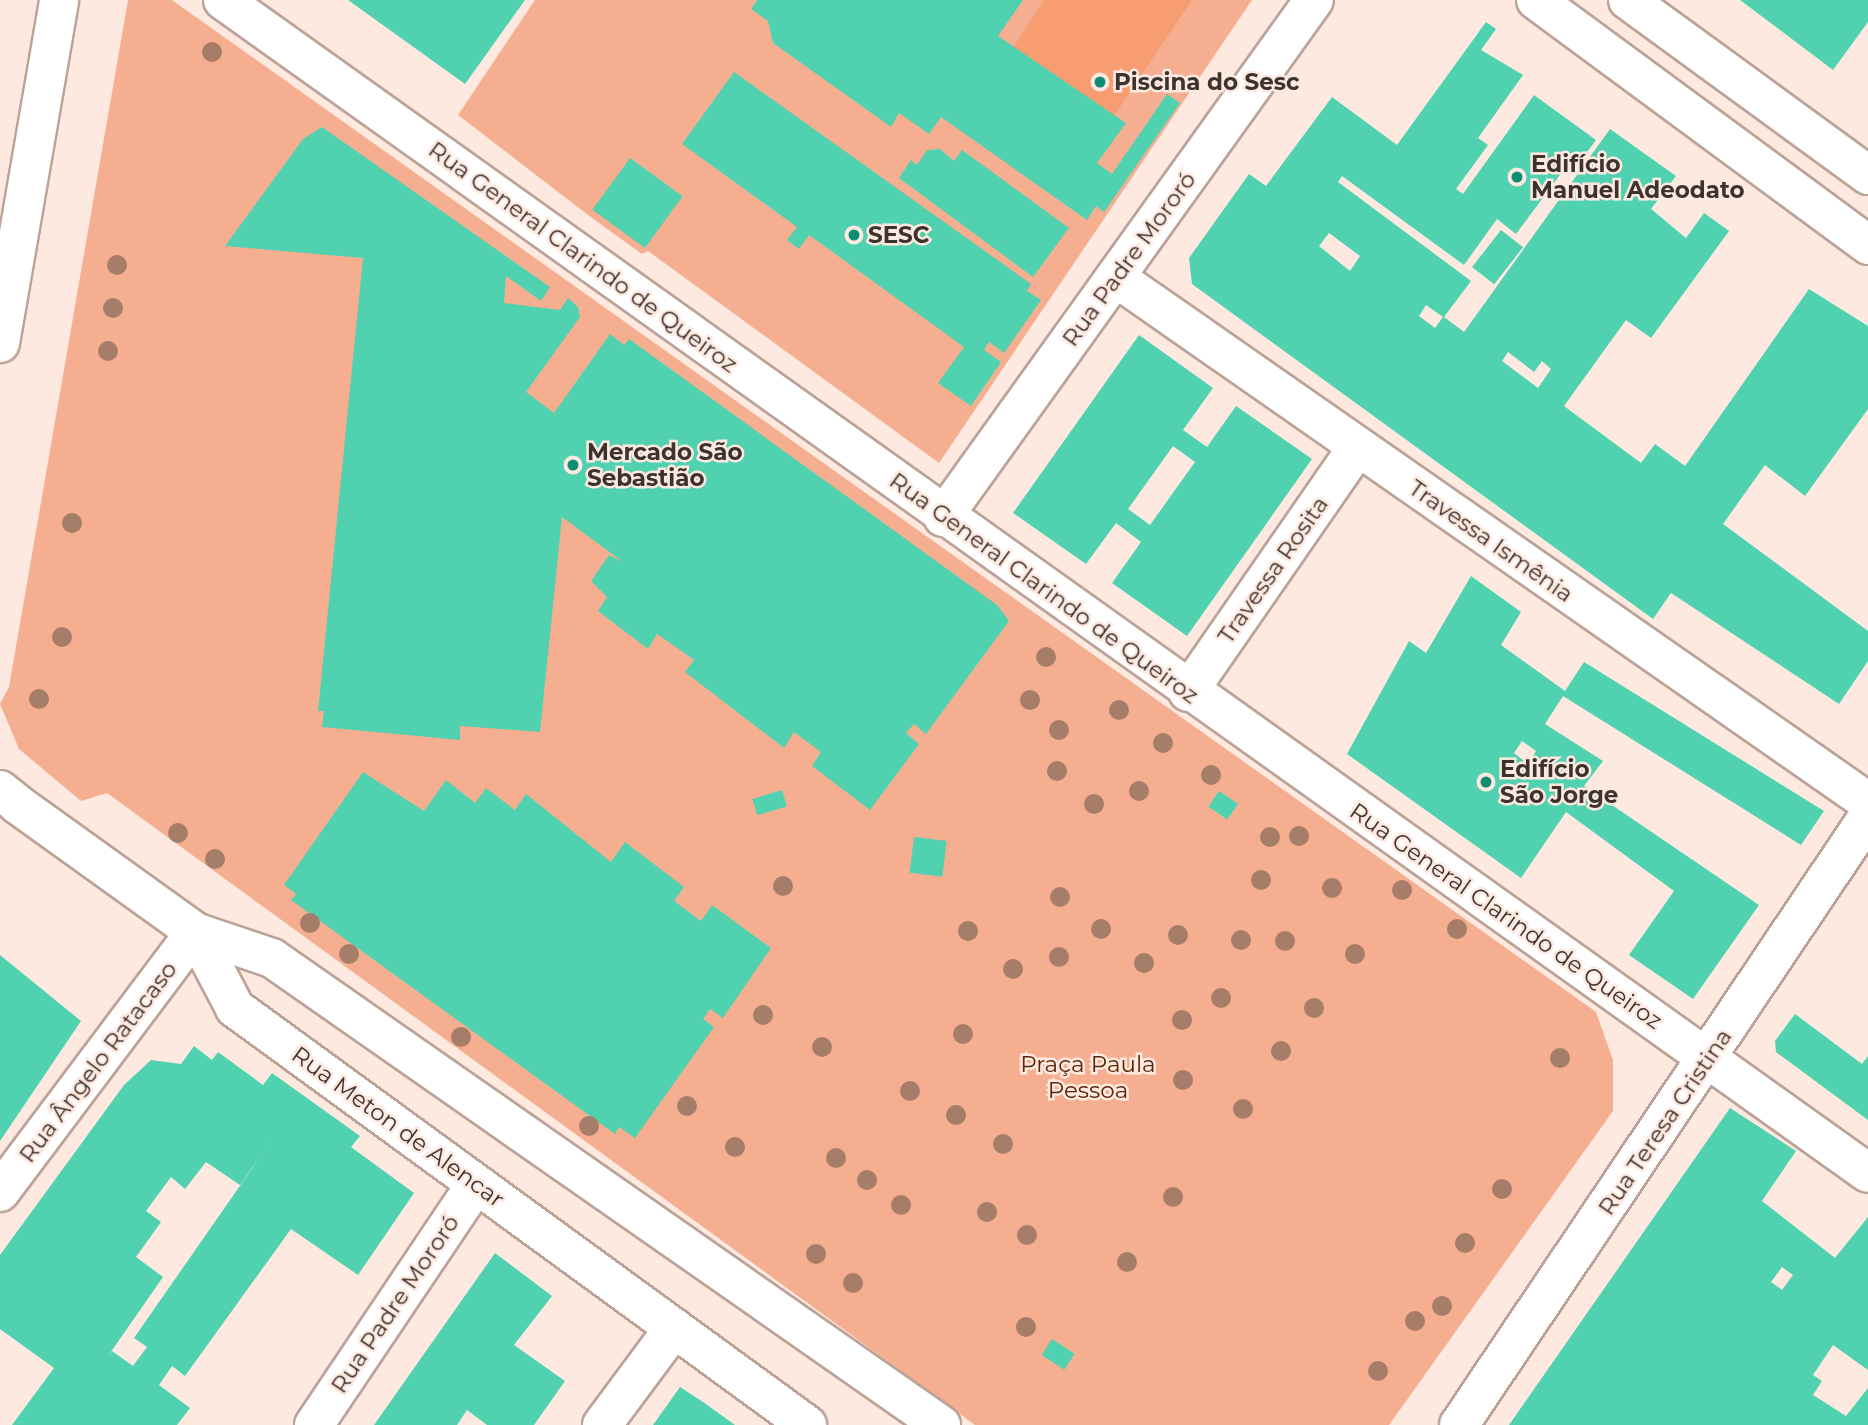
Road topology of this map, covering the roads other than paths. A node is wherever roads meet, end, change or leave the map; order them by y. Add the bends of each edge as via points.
1 (59, 0) edge
2 (223, 0) edge
3 (1314, 0) edge
4 (1536, 0) edge
5 (1628, 0) edge
6 (1868, 175) edge
7 (1868, 244) edge
8 (1115, 277) junction
9 (0, 343) edge
10 (1357, 448) junction
11 (943, 517) junction
12 (1188, 692) junction
13 (6, 799) edge
14 (1868, 802) edge
15 (1868, 817) edge
16 (195, 932) junction
17 (1707, 1059) junction
18 (1868, 1173) edge
19 (475, 1184) junction
20 (0, 1192) edge
21 (674, 1328) junction
22 (314, 1425) edge
23 (602, 1425) edge
24 (807, 1425) edge
25 (941, 1425) edge
26 (1460, 1425) edge

1 - 9 street
2 - 11 street, Rua General Clarindo de Queiroz
3 - 8 street, Rua Padre Mororó
4 - 7 street
5 - 6 street
8 - 10 street, Travessa Ismênia
8 - 11 street, Rua Padre Mororó
10 - 12 street, Travessa Rosita
10 - 14 street, Travessa Ismênia
11 - 12 street, Rua General Clarindo de Queiroz
12 - 17 street, Rua General Clarindo de Queiroz
13 - 16 street, Rua Meton de Alencar
15 - 17 street, Rua Teresa Cristina
16 - 19 street, Rua Meton de Alencar via 235,1008
16 - 20 street, Rua Ângelo Ratacaso
16 - 25 street via 272,958
17 - 18 street, Rua General Clarindo de Queiroz
17 - 26 street, Rua Teresa Cristina
19 - 21 street, Rua Meton de Alencar
19 - 22 street, Rua Padre Mororó
21 - 23 street
21 - 24 street, Rua Meton de Alencar

